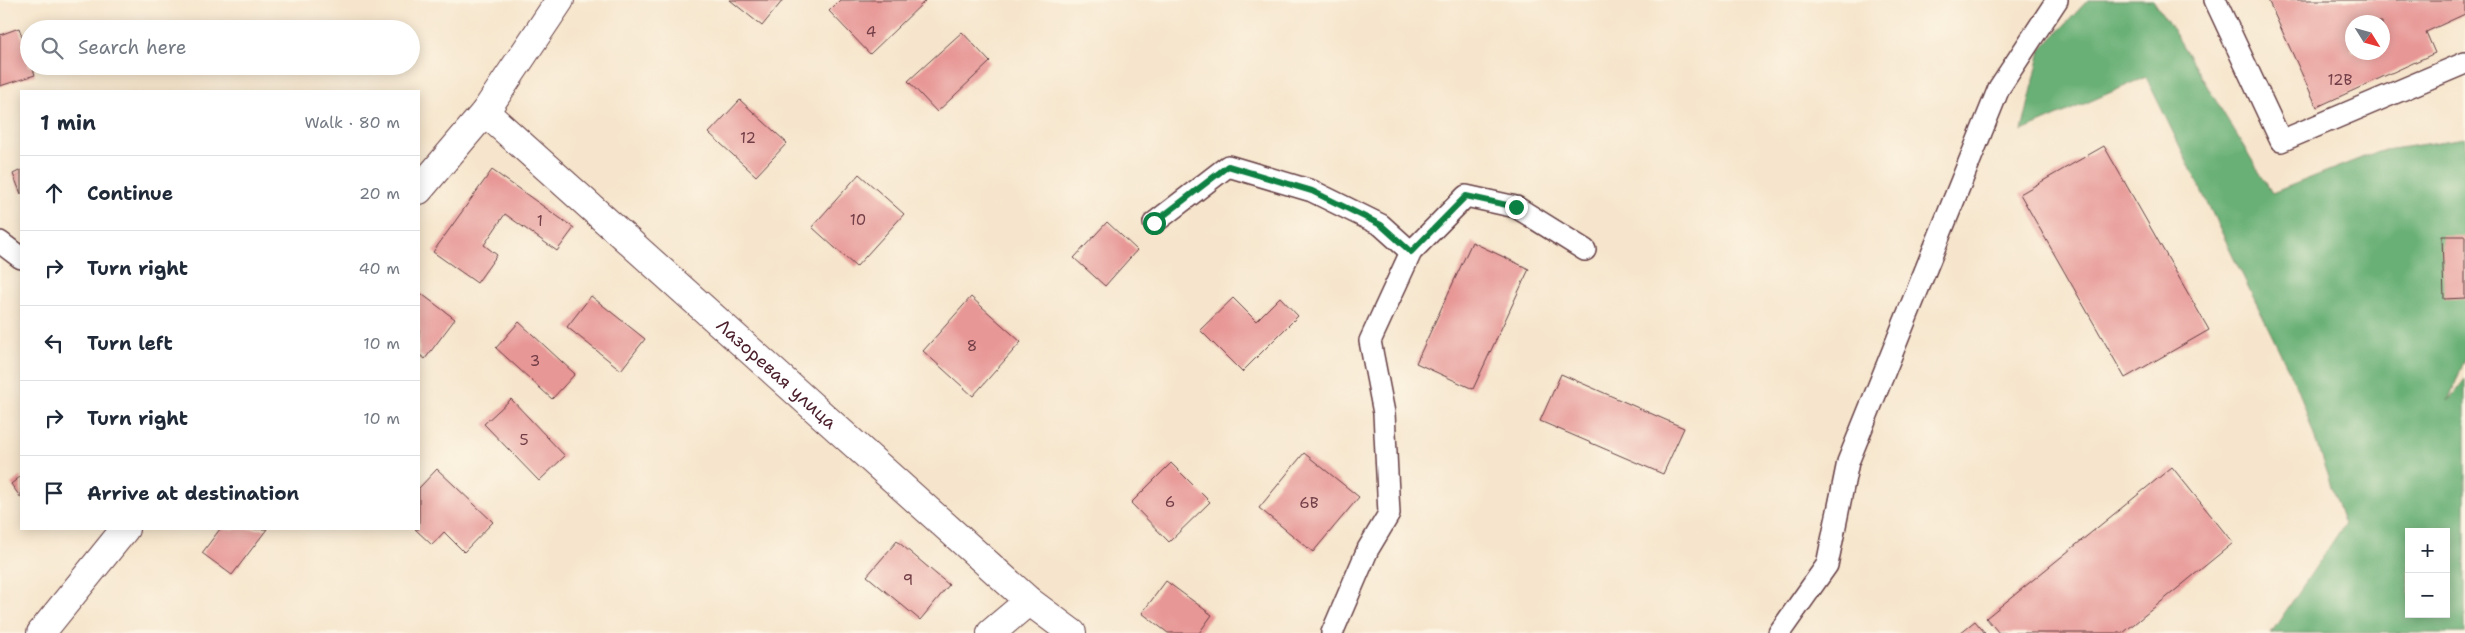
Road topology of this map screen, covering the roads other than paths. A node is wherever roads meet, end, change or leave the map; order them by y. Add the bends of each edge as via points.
1 (560, 0) edge
2 (2057, 0) edge
3 (2215, 0) edge
4 (2465, 63) edge
5 (485, 112) junction
6 (420, 189) edge
7 (1154, 223) dead end
8 (0, 242) edge
9 (1585, 250) dead end
10 (1411, 252) junction
11 (20, 257) edge
12 (124, 530) edge
13 (1030, 601) junction
14 (41, 633) edge
15 (991, 633) edge
16 (1072, 633) edge
17 (1332, 633) edge
18 (1779, 633) edge

1 - 5 street
2 - 18 lane via 1999,88 1848,462 1827,564
3 - 4 lane via 2282,140
5 - 6 street
5 - 13 street, Лазоревая улица
7 - 10 lane via 1228,166 1312,191 1381,225
8 - 11 lane
9 - 10 lane via 1516,207 1466,196
10 - 17 lane via 1370,341 1384,413 1389,514 1368,549
12 - 14 street
13 - 15 street
13 - 16 street, Лазоревая улица

